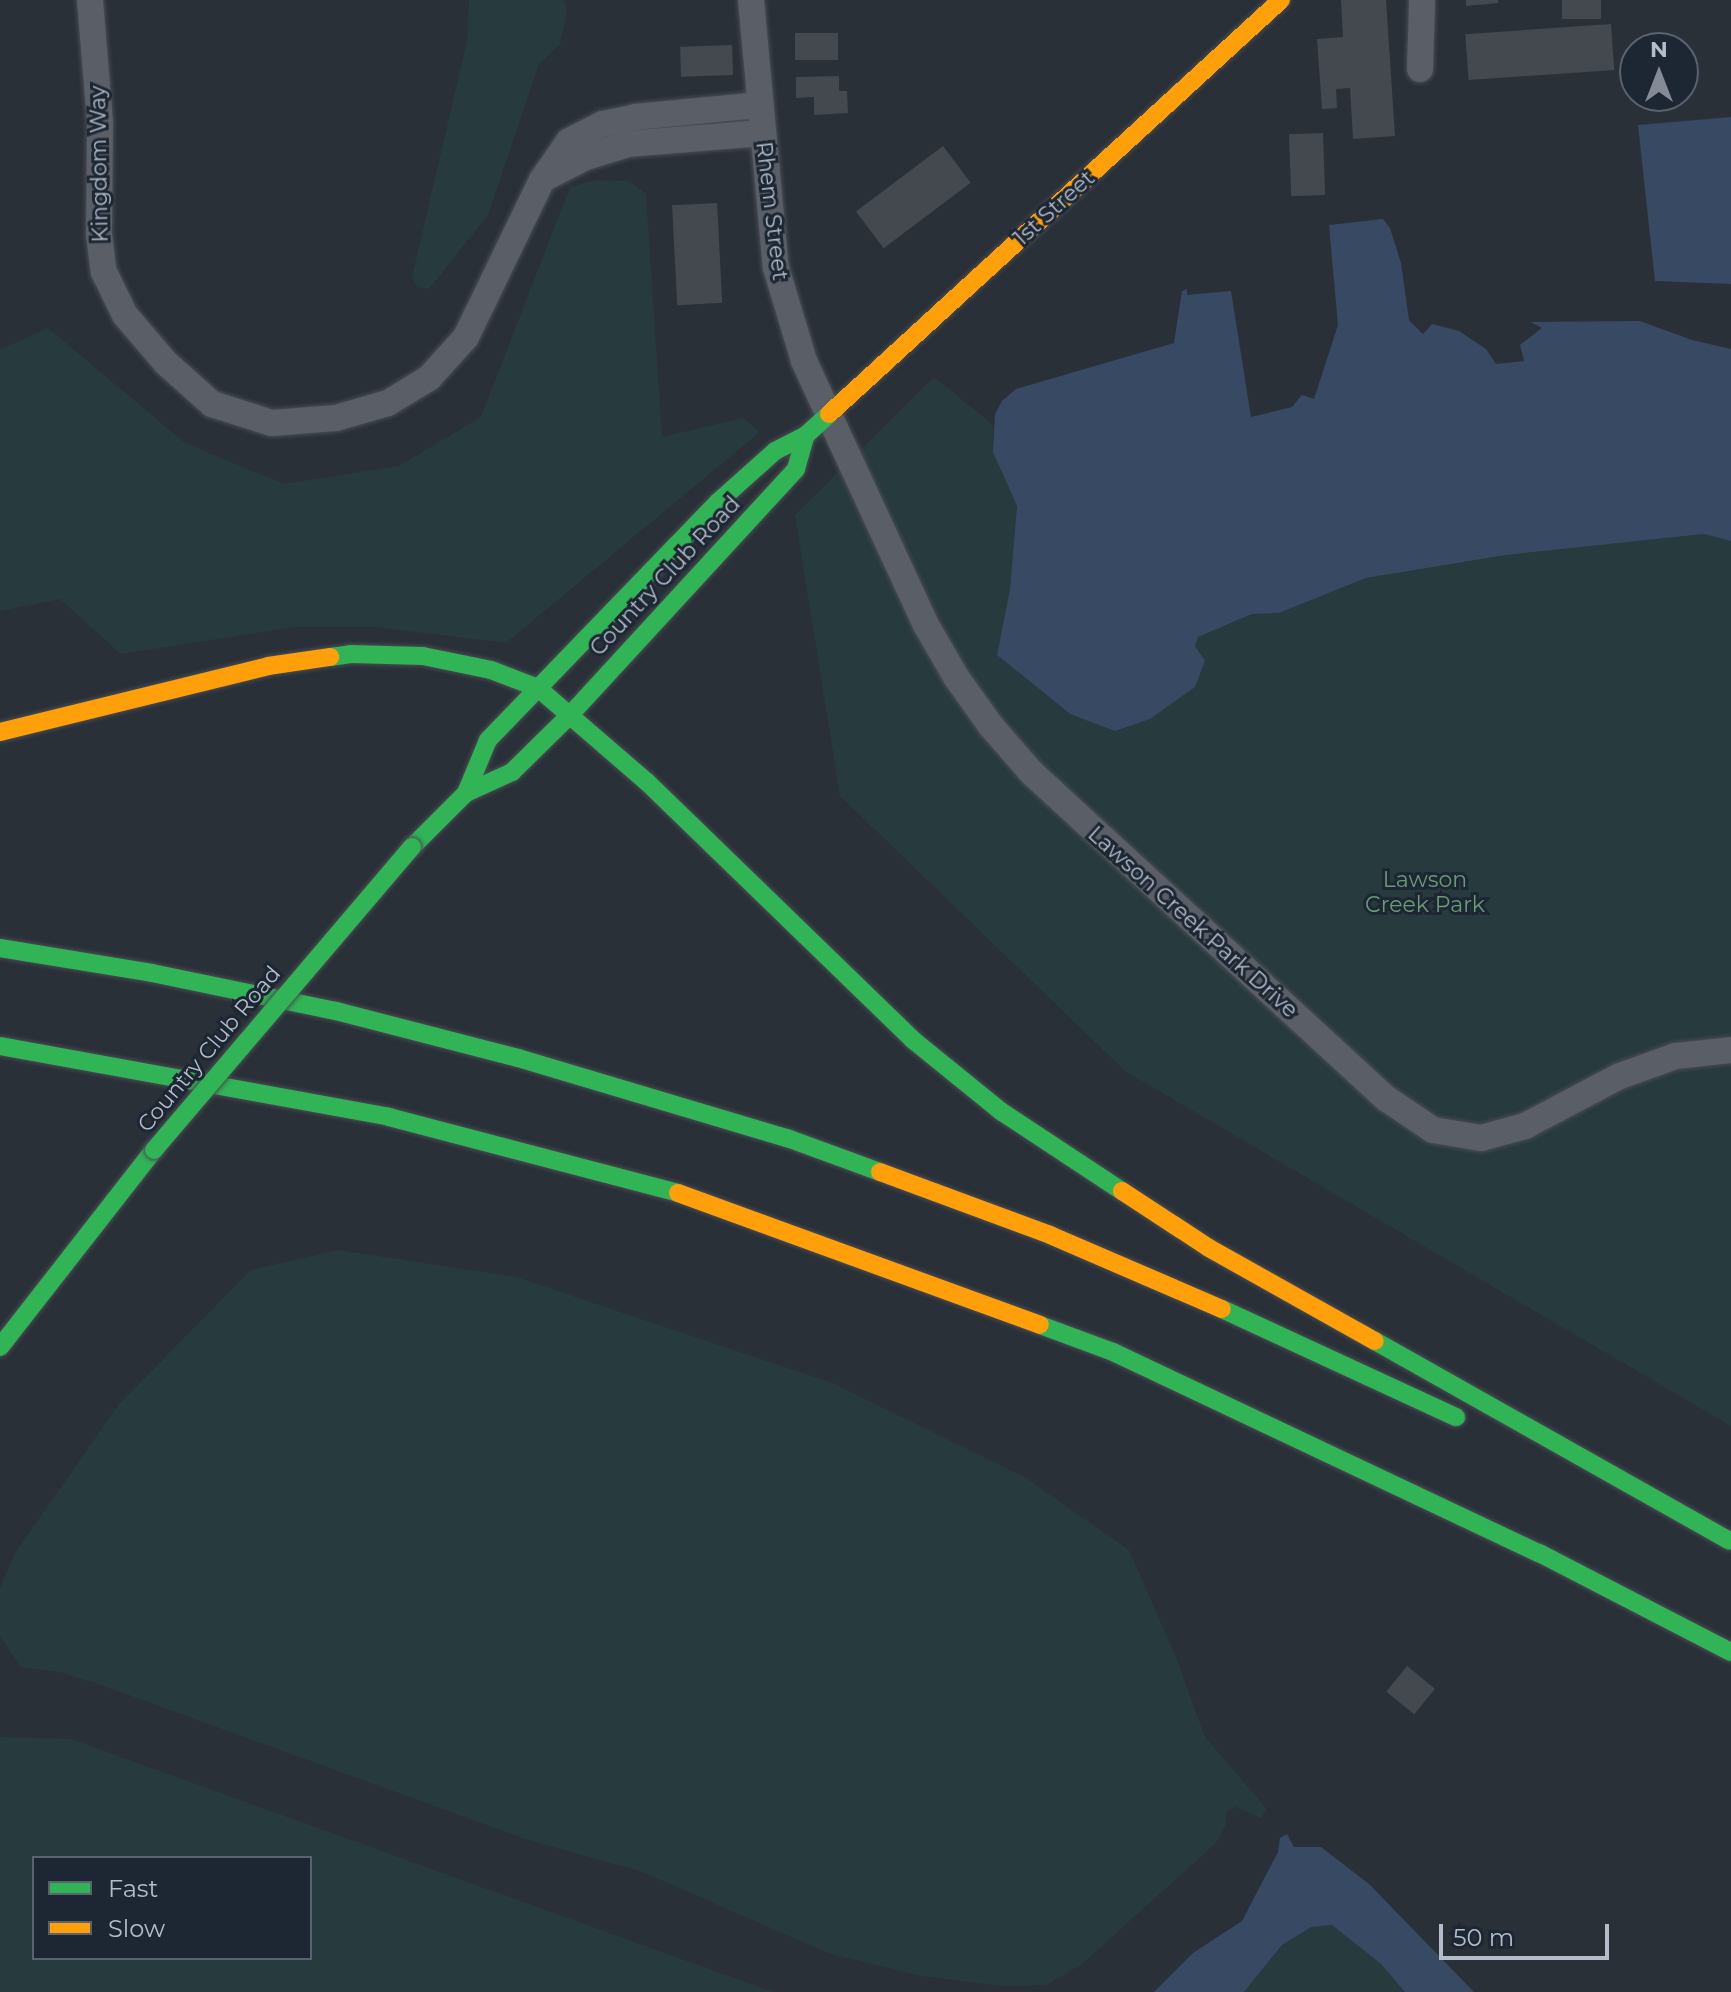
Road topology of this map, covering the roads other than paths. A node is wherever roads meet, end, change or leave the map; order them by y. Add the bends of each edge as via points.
1 (90, 0) edge
2 (751, 0) edge
3 (1281, 0) edge
4 (1422, 0) edge
5 (1420, 69) dead end
6 (760, 105) junction
7 (762, 133) junction
8 (542, 180) junction
9 (827, 415) junction
10 (806, 435) junction
11 (538, 688) junction
12 (570, 715) junction
13 (0, 732) edge
14 (466, 793) junction
15 (0, 948) edge
16 (0, 1046) edge
17 (1731, 1050) edge
18 (0, 1054) edge
19 (389, 1117) junction
20 (0, 1347) edge
21 (1473, 1425) dead end
22 (1530, 1451) dead end
23 (1730, 1542) edge
24 (1731, 1652) edge

1 - 8 street, Kingdom Way via 104,272 125,315 166,363 212,404 272,423 336,418 388,403 429,378 466,337
2 - 6 street, Rhem Street
3 - 9 main road, 1st Street
4 - 5 street
6 - 7 street, Rhem Street
6 - 8 street, Kingdom Way via 603,124 569,141
7 - 8 street via 628,144 586,157
7 - 9 street, Rhem Street via 776,268 788,316
9 - 10 main road, Country Club Road
9 - 17 street, Lawson Creek Park Drive via 926,625 991,726 1074,814 1387,1099 1433,1130 1481,1138 1525,1126 1620,1076 1662,1061
10 - 11 main road, Country Club Road via 775,451 718,502
10 - 12 main road, Country Club Road via 796,469
11 - 12 main road
11 - 13 main road via 491,670 423,656 351,654 268,666
11 - 14 main road, Country Club Road via 488,740
12 - 14 main road, Country Club Road via 512,772
12 - 23 main road via 647,782 913,1040 1002,1112 1209,1248
14 - 20 main road, Country Club Road, bridge via 412,847 154,1150
15 - 21 main road via 336,1011 758,1129 1050,1235
16 - 19 main road
18 - 19 main road via 225,1095
19 - 24 main road via 669,1190 1113,1352 1539,1553
22 - 23 main road

